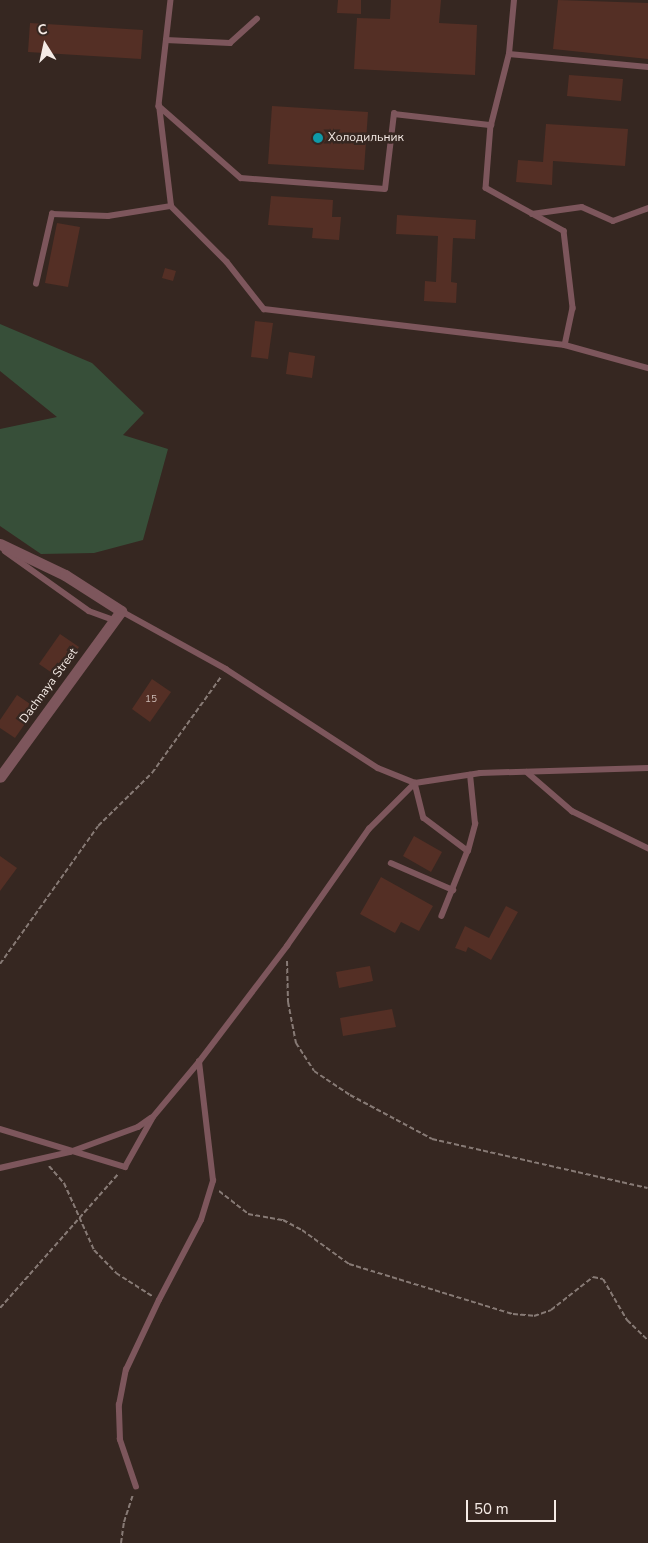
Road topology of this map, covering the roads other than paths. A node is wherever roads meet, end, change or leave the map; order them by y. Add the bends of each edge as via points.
1 (171, 0) edge
2 (514, 0) edge
3 (257, 19) dead end
4 (166, 40) junction
5 (509, 54) junction
6 (648, 67) edge
7 (158, 106) junction
8 (491, 125) junction
9 (171, 206) junction
10 (648, 208) edge
11 (532, 214) junction
12 (36, 284) dead end
13 (565, 345) junction
14 (648, 368) edge
15 (0, 545) edge
16 (118, 616) junction
17 (648, 768) edge
18 (527, 772) junction
19 (470, 775) junction
20 (0, 776) edge
21 (415, 783) junction
22 (648, 848) edge
23 (468, 851) junction
24 (391, 863) dead end
25 (453, 890) junction
26 (442, 916) dead end
27 (199, 1062) junction
28 (153, 1117) junction
29 (0, 1129) edge
30 (70, 1152) junction
31 (0, 1168) edge
32 (136, 1487) road end

1 - 4 lane
2 - 5 lane
3 - 4 lane via 230,43
4 - 7 lane
5 - 6 lane
5 - 8 lane
7 - 8 lane via 241,178 385,189 394,114
7 - 9 lane
8 - 11 lane via 486,188
9 - 12 lane via 108,216 52,214
9 - 13 lane via 227,262 264,309
10 - 11 lane via 613,221 582,207
11 - 13 lane via 564,231 573,308
13 - 14 lane
15 - 16 street via 65,575
15 - 16 lane via 88,611
16 - 20 street, Dachnaya Street
16 - 21 lane via 226,668 378,768
17 - 18 lane
18 - 19 lane
18 - 22 lane via 572,811
19 - 21 lane
19 - 23 lane via 475,824
21 - 23 lane via 424,818
21 - 27 lane via 369,829 287,946
23 - 25 lane
24 - 25 lane
25 - 26 lane
27 - 28 lane
27 - 32 lane via 213,1181 201,1220 158,1300 126,1370 119,1405 120,1440
28 - 30 lane via 138,1127
28 - 30 lane via 124,1167
29 - 30 lane
30 - 31 lane

